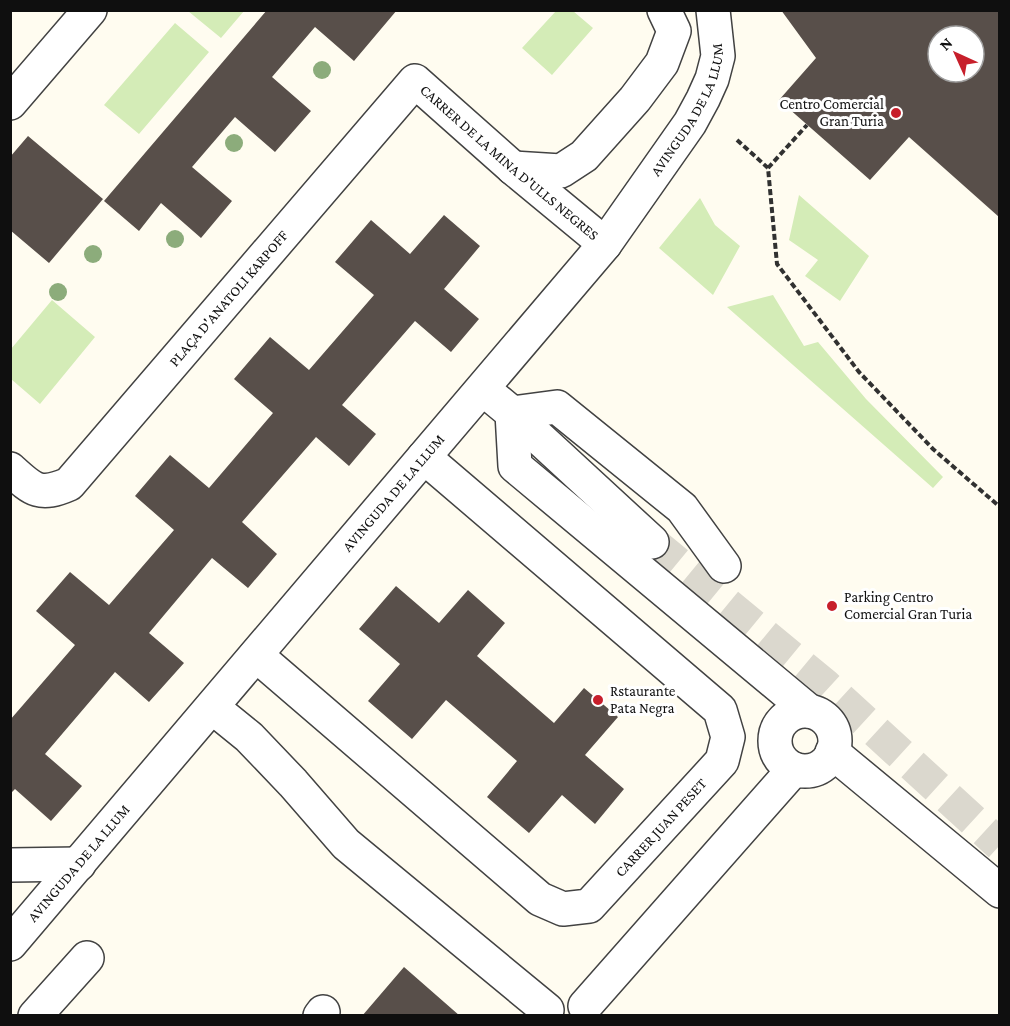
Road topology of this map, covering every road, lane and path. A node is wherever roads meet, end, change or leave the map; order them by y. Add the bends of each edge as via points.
1 (90, 10) edge
2 (664, 10) edge
3 (713, 10) edge
4 (415, 81) joint
5 (16, 87) edge
6 (807, 125) dead end
7 (737, 140) dead end
8 (513, 168) junction
9 (768, 168) junction
10 (605, 244) junction
11 (483, 389) junction
12 (512, 413) junction
13 (424, 457) junction
14 (21, 478) edge
15 (999, 507) edge
16 (652, 542) tunnel mouth
17 (724, 566) dead end
18 (256, 655) junction
19 (212, 707) junction
20 (809, 711) junction
21 (832, 752) junction
22 (794, 769) junction
23 (79, 864) junction
24 (10, 865) edge
25 (999, 891) edge
26 (10, 944) edge
27 (87, 958) dead end
28 (588, 1011) edge
29 (546, 1013) edge
30 (35, 1016) edge

1 - 5 street
2 - 8 street via 674,31 662,63 584,156 561,171
3 - 10 street, AVINGUDA DE LA LLUM via 718,56 707,89 690,123
4 - 8 street, CARRER DE LA MINA D'ULLS NEGRES
4 - 14 street, PLAÇA D'ANATOLI KARPOFF via 69,484 44,491
6 - 9 path
7 - 9 path
8 - 10 street, CARRER DE LA MINA D'ULLS NEGRES
9 - 15 path via 777,264 859,372 933,449
10 - 11 street, AVINGUDA DE LA LLUM
11 - 12 street
11 - 13 street, AVINGUDA DE LA LLUM
12 - 16 street
12 - 17 street via 557,407 682,508
12 - 20 street via 515,466
13 - 18 street, AVINGUDA DE LA LLUM
13 - 18 street, CARRER JUAN PESET via 720,710 728,737 722,761 589,906 563,909 540,899
18 - 19 street, AVINGUDA DE LA LLUM
19 - 23 street, AVINGUDA DE LA LLUM
19 - 29 street via 249,736 346,844
20 - 21 street via 826,719 831,727
20 - 22 street via 790,714 777,728 779,756
21 - 22 street via 815,769
21 - 25 street
22 - 28 street
23 - 24 street
23 - 26 street, AVINGUDA DE LA LLUM
27 - 30 street
28 - 29 street via 570,1000 553,1004

